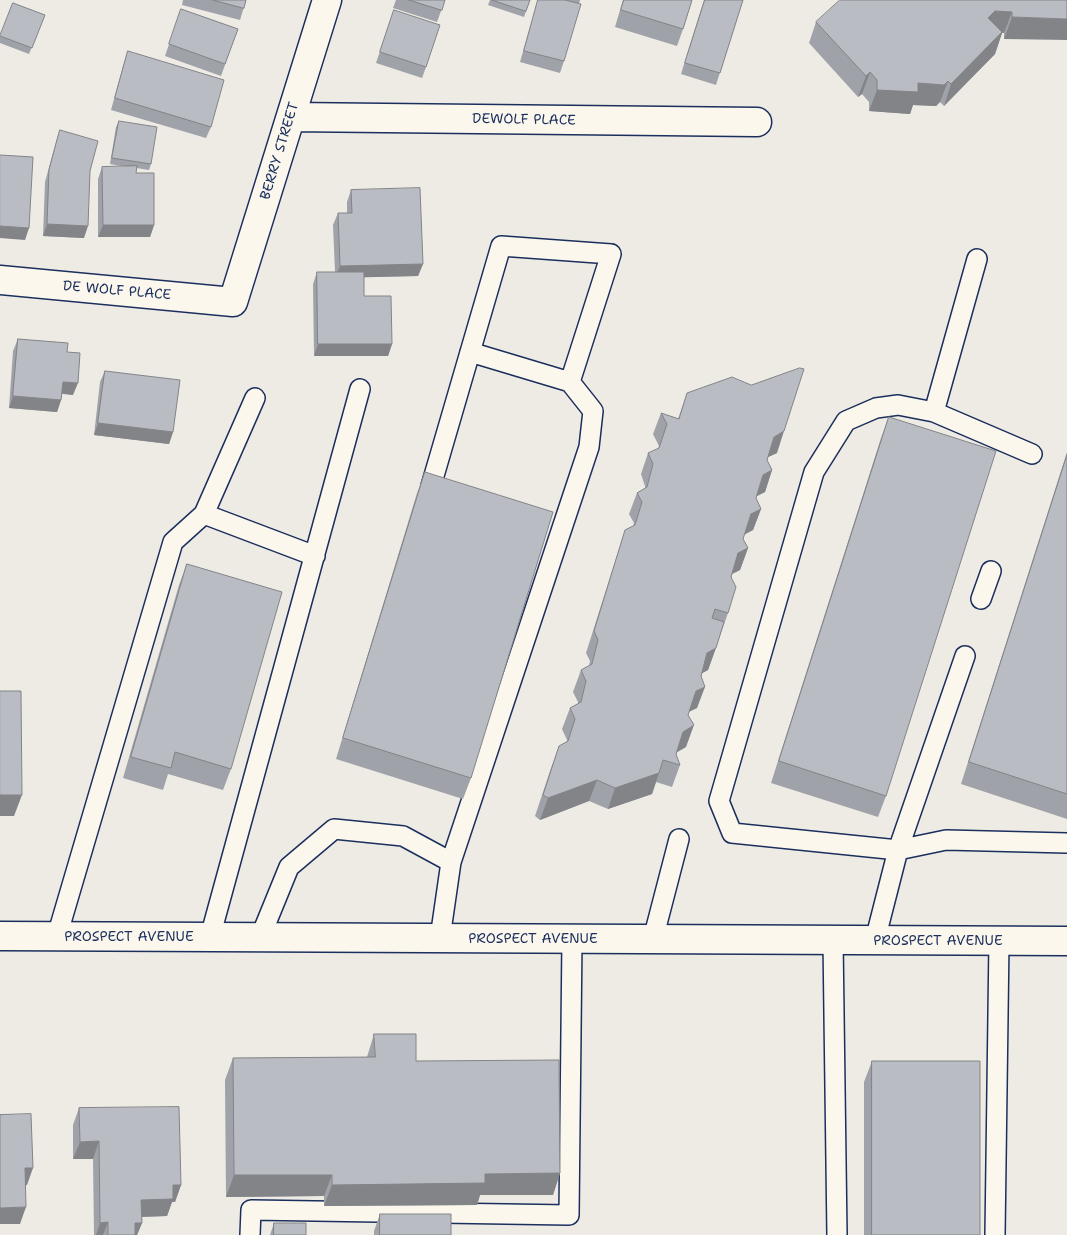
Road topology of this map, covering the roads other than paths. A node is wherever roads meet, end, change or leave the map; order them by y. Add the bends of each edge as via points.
1 (327, 0) edge
2 (291, 117) junction
3 (757, 122) dead end
4 (977, 259) dead end
5 (0, 280) edge
6 (234, 302) joint
7 (470, 352) junction
8 (570, 382) junction
9 (360, 389) dead end
10 (255, 398) dead end
11 (934, 412) junction
12 (1032, 454) dead end
13 (431, 486) edge
14 (204, 514) junction
15 (314, 556) junction
16 (991, 570) dead end
17 (981, 600) dead end
18 (965, 656) dead end
19 (679, 839) dead end
20 (1067, 843) edge
21 (898, 850) junction
22 (451, 862) junction
23 (0, 936) edge
24 (57, 936) junction
25 (210, 937) junction
26 (260, 938) junction
27 (440, 938) junction
28 (572, 939) junction
29 (654, 939) junction
30 (833, 940) junction
31 (875, 940) junction
32 (999, 941) junction
33 (1067, 941) edge
34 (250, 1235) edge
35 (837, 1235) edge
36 (995, 1235) edge

1 - 2 street, BERRY STREET
2 - 3 street, DEWOLF PLACE
2 - 6 street, BERRY STREET
4 - 11 lane
5 - 6 street, DE WOLF PLACE
7 - 8 lane
7 - 8 lane via 501,246 611,254
7 - 13 lane
8 - 22 lane via 593,410 589,447
9 - 15 lane
10 - 14 lane
11 - 12 lane
11 - 21 lane via 898,405 876,408 846,421 814,472 719,801 732,833
14 - 15 lane
14 - 24 lane via 173,542
15 - 25 lane
16 - 17 lane
18 - 21 lane
19 - 29 lane
20 - 21 lane via 946,840
21 - 31 lane
22 - 26 lane via 403,836 334,829 289,867
22 - 27 lane
23 - 24 street, PROSPECT AVENUE
24 - 25 street, PROSPECT AVENUE
25 - 26 street, PROSPECT AVENUE
26 - 27 street, PROSPECT AVENUE
27 - 28 street, PROSPECT AVENUE
28 - 29 street, PROSPECT AVENUE
28 - 34 lane via 569,1215 250,1210
29 - 30 street, PROSPECT AVENUE
30 - 31 street, PROSPECT AVENUE
30 - 35 lane
31 - 32 street, PROSPECT AVENUE
32 - 33 street, PROSPECT AVENUE
32 - 36 lane

